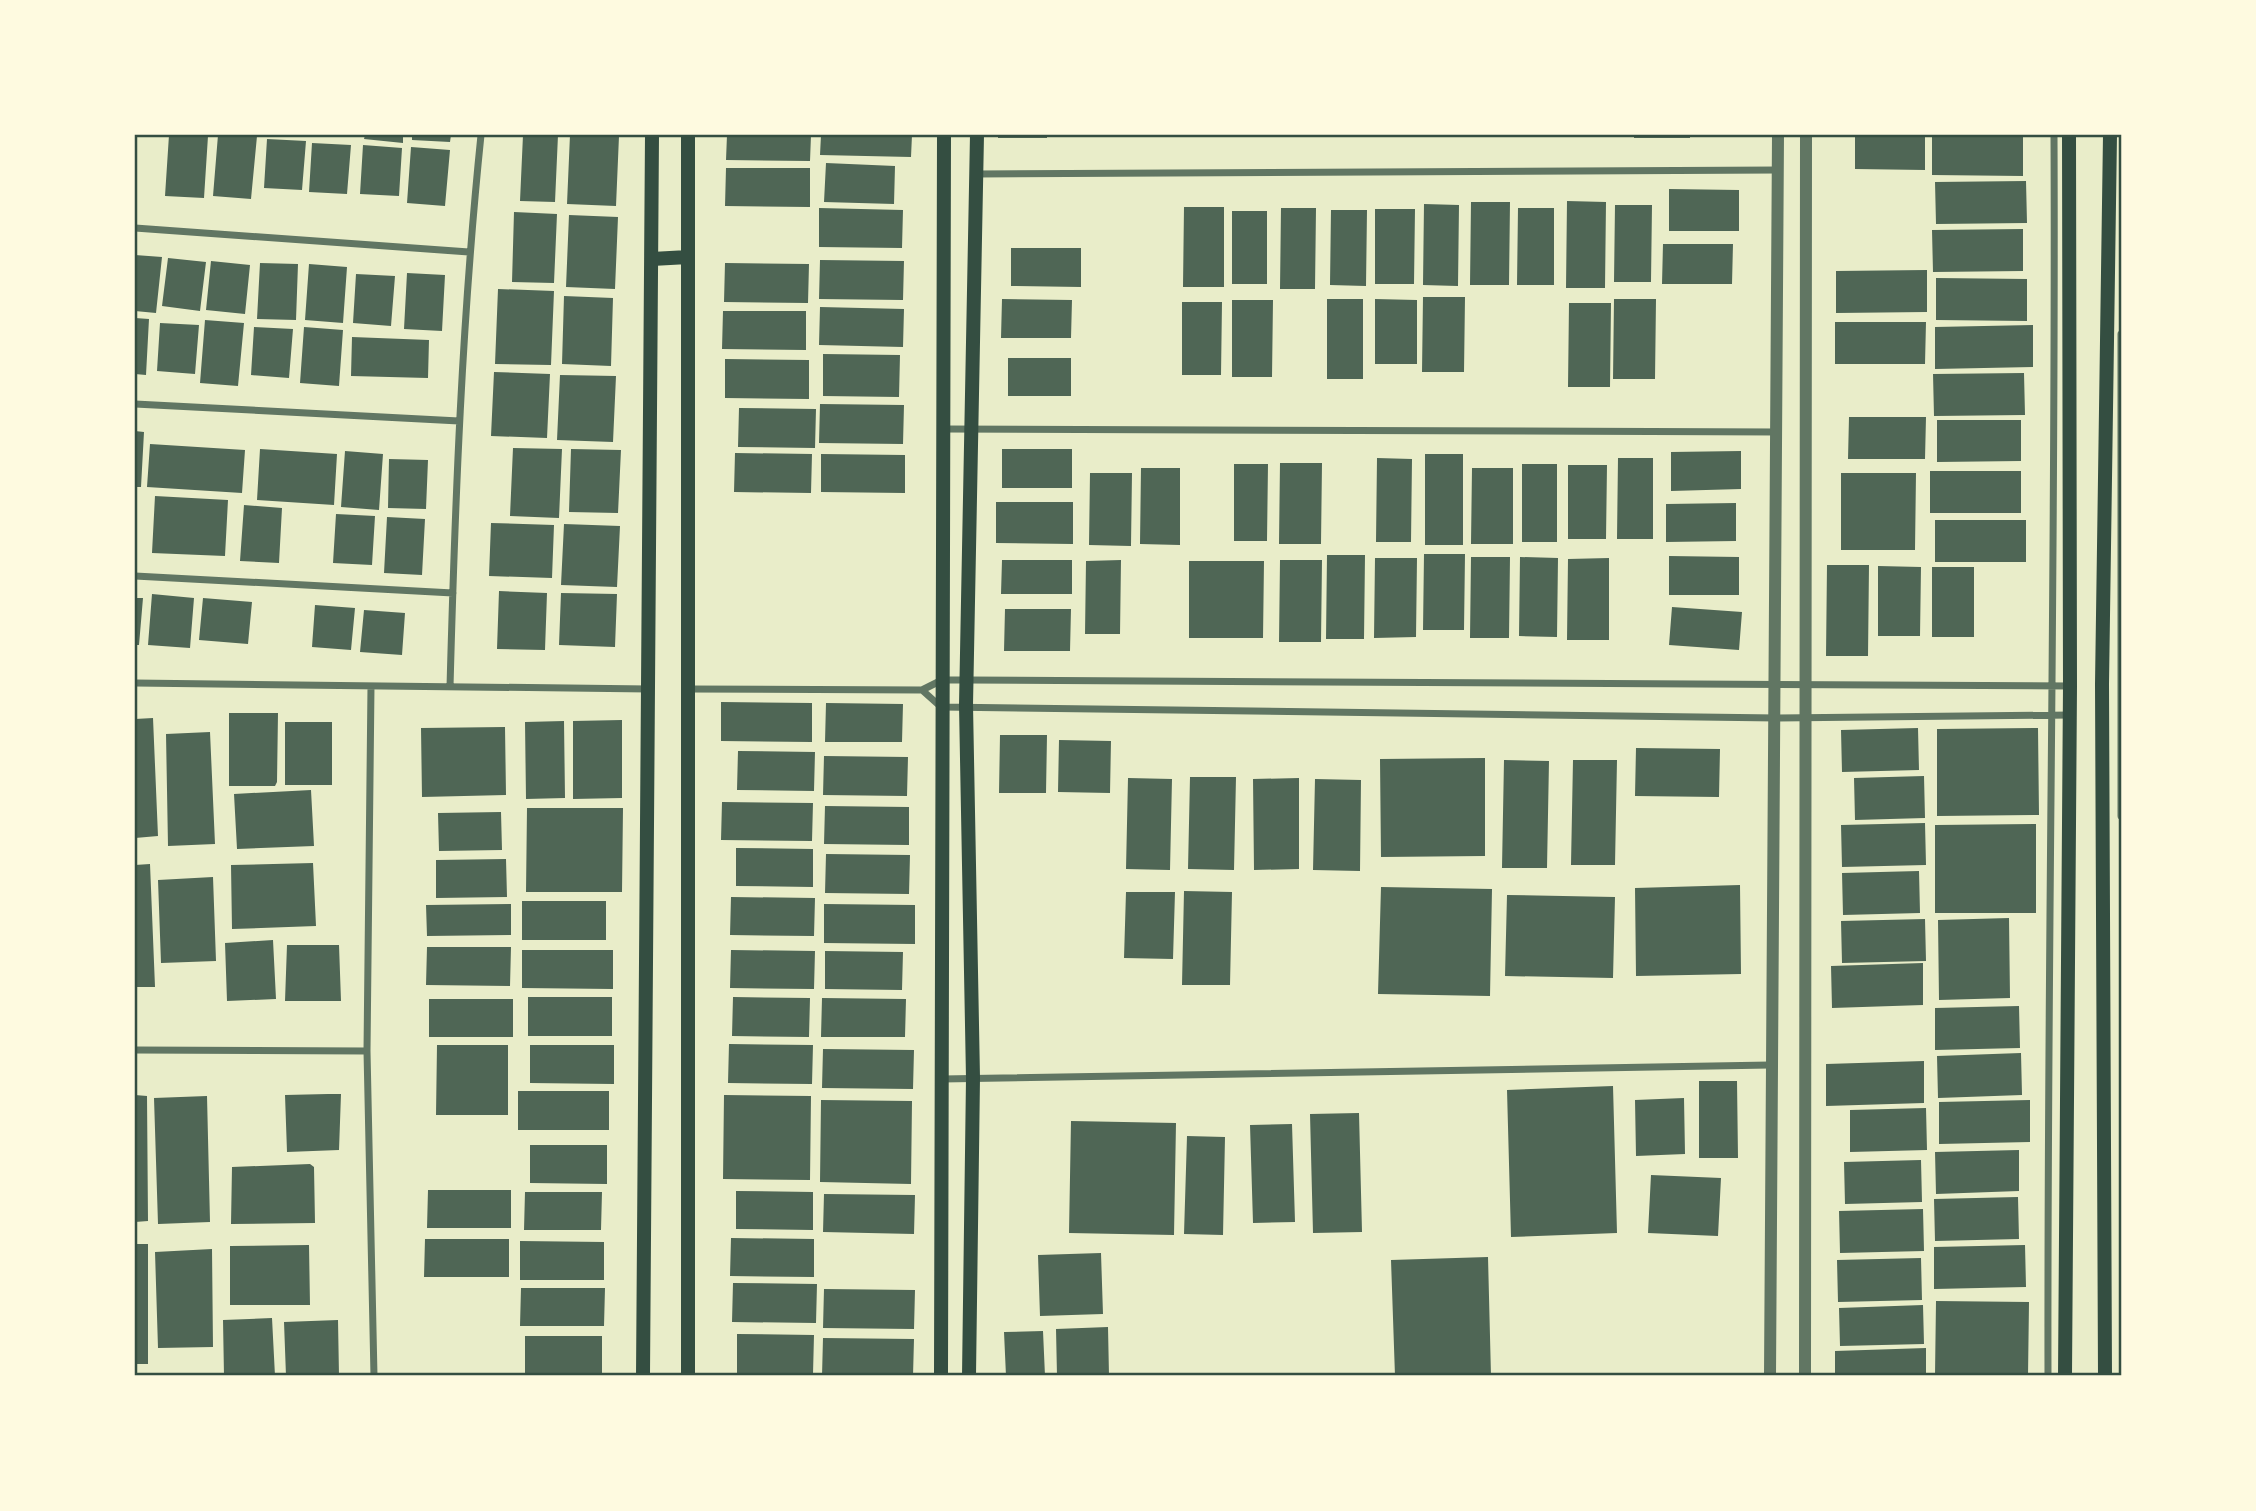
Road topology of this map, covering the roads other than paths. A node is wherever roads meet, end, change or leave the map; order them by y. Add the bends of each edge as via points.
1 (481, 135) edge
2 (652, 135) edge
3 (688, 135) edge
4 (944, 135) edge
5 (977, 135) edge
6 (1778, 135) edge
7 (1806, 135) edge
8 (2054, 135) edge
9 (2069, 135) edge
10 (2110, 135) edge
11 (1778, 170) junction
12 (977, 174) junction
13 (135, 228) edge
14 (469, 252) junction
15 (688, 257) junction
16 (652, 258) junction
17 (2121, 334) edge
18 (135, 404) edge
19 (458, 421) junction
20 (972, 428) junction
21 (944, 429) junction
22 (1777, 432) junction
23 (135, 576) edge
24 (453, 593) junction
25 (942, 680) junction
26 (968, 680) junction
27 (135, 683) edge
28 (1776, 684) junction
29 (1807, 684) junction
30 (2053, 686) junction
31 (2070, 686) junction
32 (371, 687) junction
33 (450, 687) junction
34 (688, 688) junction
35 (649, 689) junction
36 (922, 690) junction
37 (2102, 696) junction
38 (2121, 696) edge
39 (966, 705) junction
40 (941, 707) junction
41 (2054, 715) junction
42 (2070, 715) junction
43 (1808, 718) junction
44 (1777, 719) junction
45 (2121, 816) edge
46 (135, 1050) edge
47 (367, 1051) junction
48 (1770, 1065) junction
49 (973, 1078) junction
50 (941, 1079) junction
51 (374, 1376) edge
52 (643, 1376) edge
53 (688, 1376) edge
54 (941, 1376) edge
55 (969, 1376) edge
56 (1770, 1376) edge
57 (1805, 1376) edge
58 (2048, 1376) edge
59 (2065, 1376) edge
60 (2105, 1376) edge

1 - 14 street
2 - 16 main road
3 - 15 main road
4 - 21 main road
5 - 12 main road
6 - 11 street
7 - 29 street
8 - 30 street
9 - 31 main road
10 - 37 main road
11 - 12 street
11 - 22 street
12 - 20 main road
13 - 14 street
14 - 19 street
15 - 16 main road
15 - 34 main road
16 - 35 main road
17 - 38 street
18 - 19 street
19 - 24 street
20 - 21 street
20 - 22 street
20 - 26 main road
21 - 25 main road
22 - 28 street
23 - 24 street
24 - 33 street
25 - 26 street
25 - 36 street
25 - 40 main road
26 - 28 street
26 - 39 main road
27 - 32 street
28 - 29 street
28 - 44 street
29 - 30 street
29 - 43 street
30 - 31 street
30 - 41 street
31 - 42 main road
32 - 33 street
32 - 47 street
33 - 35 street
34 - 36 street
34 - 53 main road
35 - 52 main road
36 - 40 street
37 - 38 street
37 - 60 main road
38 - 45 street
39 - 40 street
39 - 44 street
39 - 49 main road
40 - 50 main road
41 - 42 street
41 - 43 street
41 - 58 street
42 - 59 main road
43 - 44 street
43 - 57 street
44 - 48 street
46 - 47 street
47 - 51 street
48 - 49 street
48 - 56 street
49 - 50 street
49 - 55 main road
50 - 54 main road

